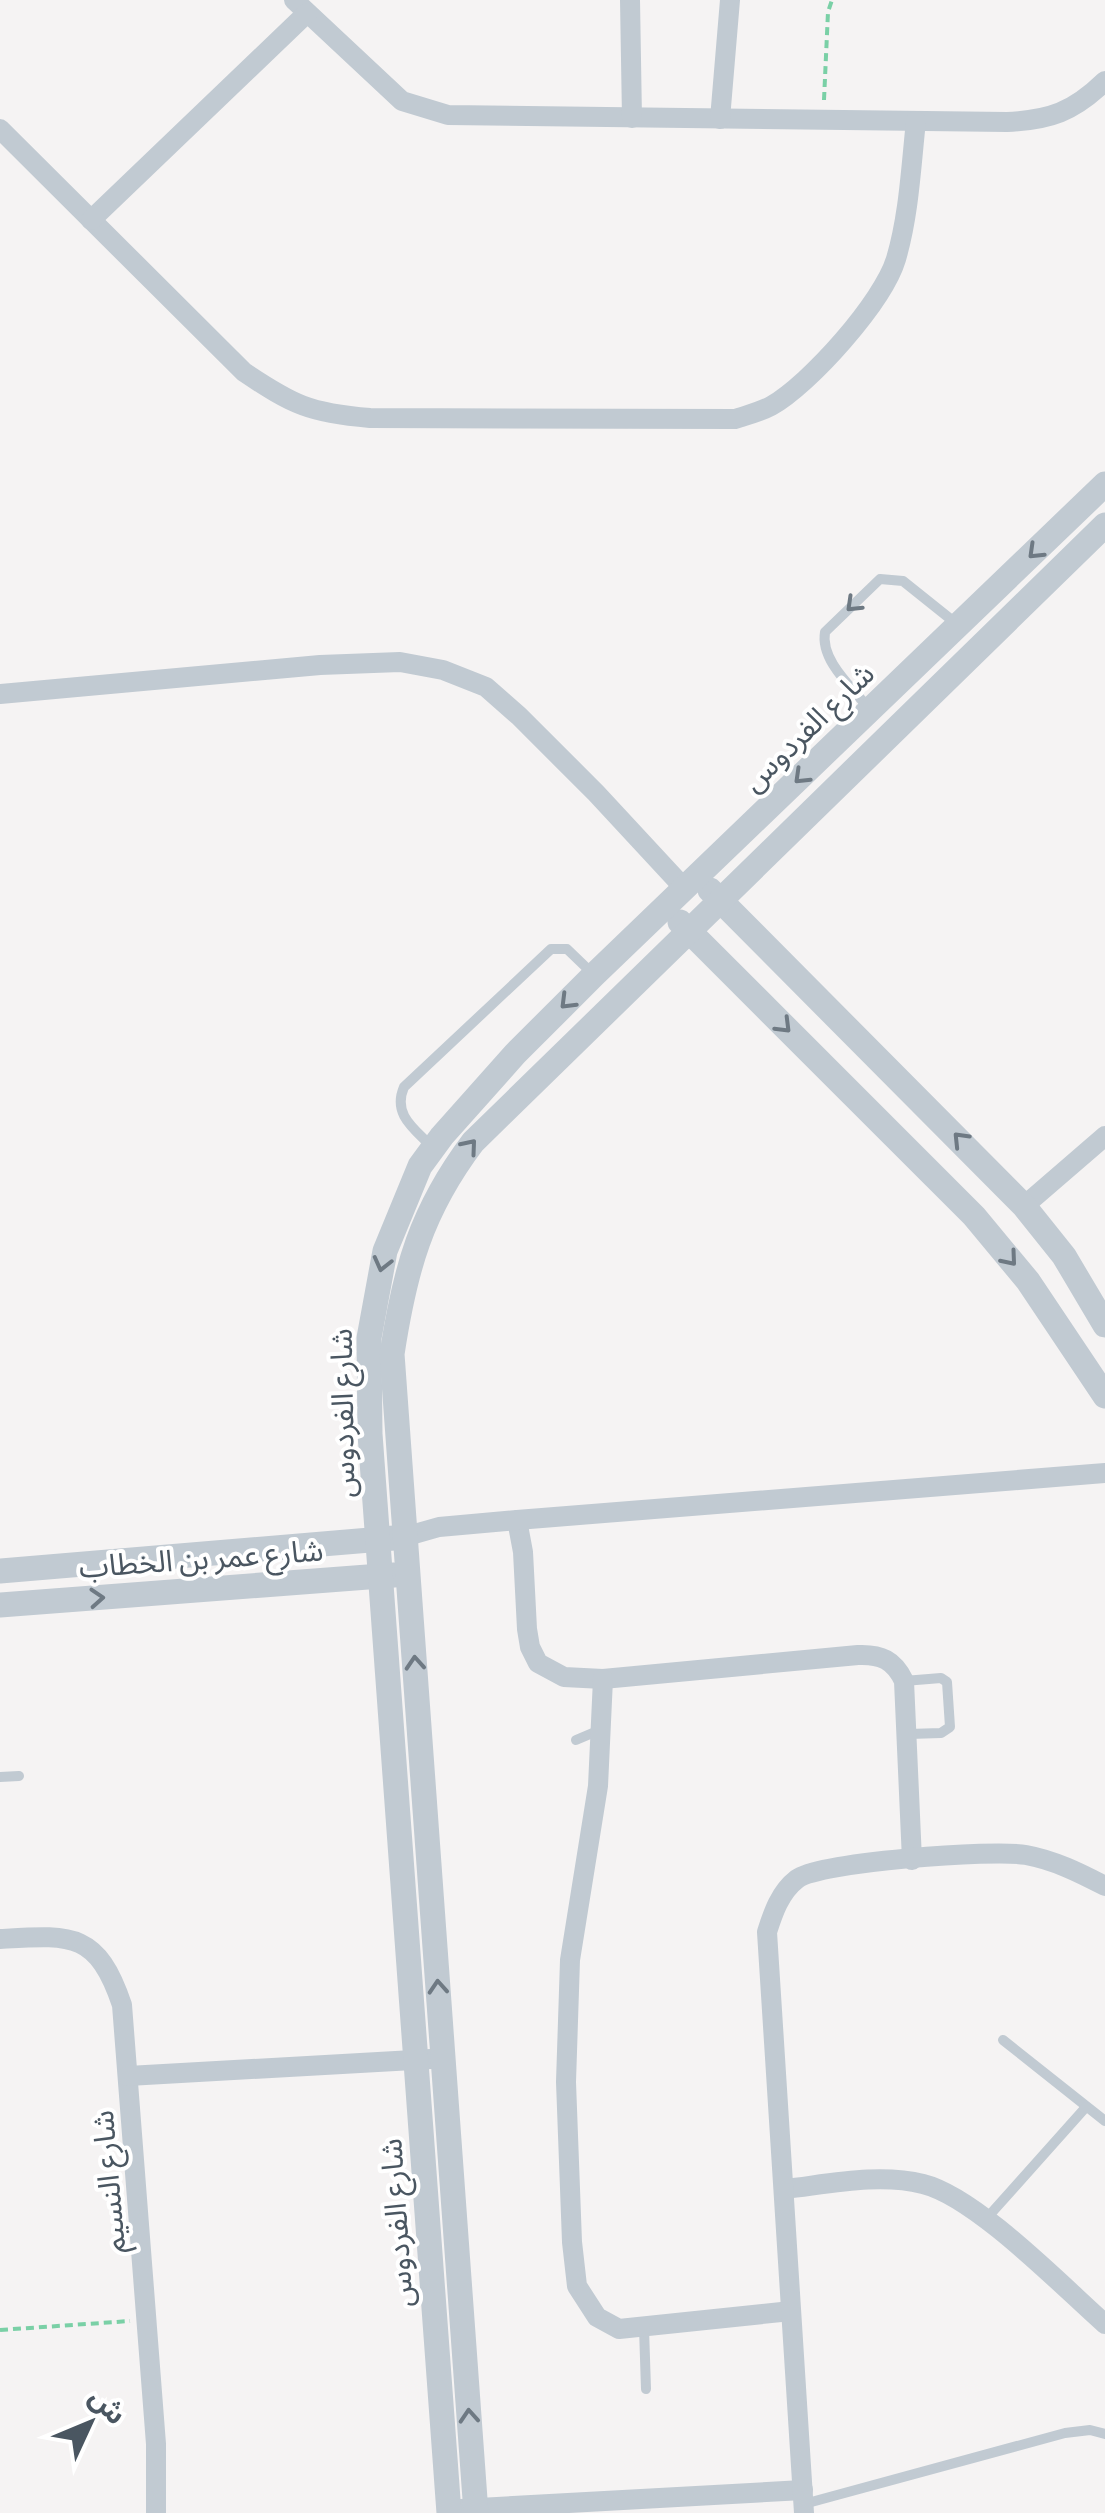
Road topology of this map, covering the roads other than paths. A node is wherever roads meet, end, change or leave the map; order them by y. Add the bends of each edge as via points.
1 (630, 0) edge
2 (730, 0) edge
3 (300, 7) edge
4 (1105, 81) edge
5 (632, 118) junction
6 (720, 119) junction
7 (916, 121) junction
8 (0, 129) edge
9 (92, 220) junction
10 (1105, 484) edge
11 (1105, 524) edge
12 (958, 626) junction
13 (0, 694) edge
14 (870, 710) junction
15 (730, 846) junction
16 (753, 868) junction
17 (691, 883) junction
18 (720, 900) junction
19 (666, 908) junction
20 (688, 931) junction
21 (625, 947) junction
22 (778, 958) junction
23 (648, 970) junction
24 (594, 975) junction
25 (747, 989) junction
26 (1105, 1136) edge
27 (433, 1148) junction
28 (1024, 1206) junction
29 (1105, 1325) edge
30 (1105, 1396) edge
31 (1105, 1473) edge
32 (517, 1520) junction
33 (404, 1537) junction
34 (378, 1542) junction
35 (0, 1571) edge
36 (408, 1574) junction
37 (381, 1576) junction
38 (0, 1606) edge
39 (602, 1679) junction
40 (904, 1681) junction
41 (603, 1729) junction
42 (909, 1734) junction
43 (576, 1740) dead end
44 (19, 1776) dead end
45 (0, 1777) edge
46 (912, 1860) junction
47 (1105, 1886) edge
48 (431, 1888) junction
49 (404, 1891) junction
50 (0, 1939) edge
51 (1003, 2040) dead end
52 (443, 2058) junction
53 (416, 2060) junction
54 (128, 2076) junction
55 (1086, 2106) junction
56 (1105, 2121) edge
57 (784, 2189) junction
58 (986, 2219) junction
59 (791, 2312) junction
60 (1105, 2324) edge
61 (644, 2328) junction
62 (646, 2389) dead end
63 (1105, 2434) edge
64 (803, 2502) edge
65 (476, 2510) edge
66 (449, 2511) edge
67 (156, 2513) edge

1 - 5 street
2 - 6 street
3 - 5 street via 402,102 473,116
3 - 9 street
4 - 7 street via 1048,118
5 - 6 street
6 - 7 street
7 - 9 street via 906,215 895,263 878,295 799,385 735,420 370,418 288,402 244,372
8 - 9 street
10 -> 12 street, شارع الفردوس
11 - 16 street, شارع الفردوس
12 - 14 street, شارع الفردوس
12 -> 14 lane via 904,581 880,578 825,632 824,643
13 - 17 street via 320,665 400,662 443,670 486,687
14 -> 15 street, شارع الفردوس
15 - 16 street
15 - 17 street, شارع الفردوس
16 - 18 street, شارع الفردوس
17 - 18 street
17 - 19 street, شارع الفردوس
18 - 20 street, شارع الفردوس
18 - 22 street
19 - 20 street
19 - 21 street, شارع الفردوس
20 - 23 street, شارع الفردوس
20 - 25 street
21 - 23 street
21 - 24 street, شارع الفردوس
22 - 25 street via 757,968
28 -> 22 street
33 -> 23 street, شارع الفردوس via 392,1354 400,1302 430,1206 473,1142
24 -> 27 street, شارع الفردوس
24 - 27 lane via 566,949 551,949 404,1088 400,1110
25 -> 30 street via 974,1216 1028,1281
26 - 28 street
27 -> 34 street, شارع الفردوس via 398,1212 375,1294 368,1376
28 - 29 street
31 - 32 street
32 - 33 street
32 - 39 street via 526,1628 538,1664 564,1677
33 - 34 street, شارع عمر بن الخطاب
33 - 36 street, شارع الفردوس
34 - 35 street, شارع عمر بن الخطاب
34 - 37 street, شارع الفردوس
36 - 37 street, شارع عمر بن الخطاب
48 -> 36 street, شارع الفردوس
38 -> 37 street, شارع عمر بن الخطاب
37 - 49 street, شارع الفردوس
39 - 40 street via 875,1654 898,1668
39 - 41 street
40 - 42 street
40 - 42 lane via 941,1678 949,1690 950,1727
41 - 43 lane
41 - 61 street via 570,1960 572,2242 577,2286 597,2317 619,2329
42 - 46 street
44 - 45 lane
46 - 47 street via 1026,1855
46 - 57 street via 799,1877 772,1914 767,1932
48 - 49 street
52 -> 48 street, شارع الفردوس
49 - 53 street, شارع الفردوس
50 - 54 street, شارع النسيم via 51,1936 93,1950 122,2006
51 - 55 lane
52 - 53 street
65 -> 52 street, شارع الفردوس
53 - 54 street
53 - 66 street, شارع الفردوس
54 - 67 street, شارع النسيم
55 - 56 lane
55 - 58 lane
57 - 58 street via 895,2180 926,2184
57 - 59 street
58 - 60 street
59 - 61 street
59 - 64 street
61 - 62 lane
63 - 64 lane via 1065,2433
64 - 65 street
65 - 66 street

